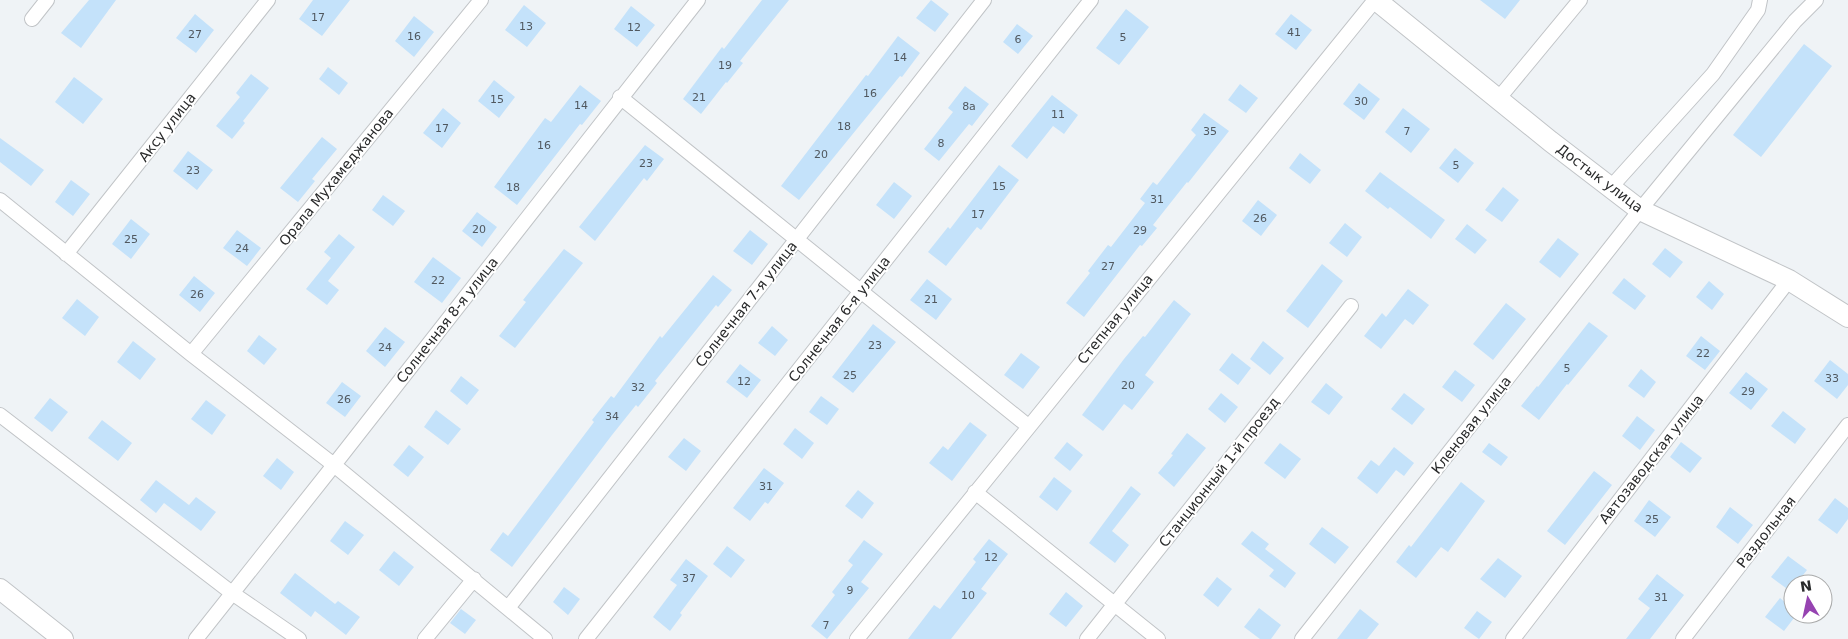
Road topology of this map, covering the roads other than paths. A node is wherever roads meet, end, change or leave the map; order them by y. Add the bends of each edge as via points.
1 (47, 0) edge
2 (268, 0) edge
3 (481, 0) edge
4 (698, 0) edge
5 (984, 0) edge
6 (1091, 0) edge
7 (1375, 0) edge
8 (1580, 0) edge
9 (1760, 0) edge
10 (1816, 0) edge
11 (32, 19) dead end
12 (620, 97) junction
13 (1499, 98) junction
14 (1611, 187) junction
15 (0, 200) edge
16 (1640, 210) junction
17 (796, 239) junction
18 (66, 254) junction
19 (1789, 280) junction
20 (861, 291) junction
21 (1351, 306) dead end
22 (1848, 317) edge
23 (191, 354) junction
24 (0, 415) edge
25 (1028, 426) junction
26 (1848, 426) edge
27 (334, 465) junction
28 (974, 492) junction
29 (474, 579) junction
30 (0, 589) edge
31 (232, 593) junction
32 (1114, 604) junction
33 (508, 608) junction
34 (63, 639) edge
35 (196, 639) edge
36 (300, 639) edge
37 (425, 639) edge
38 (545, 639) edge
39 (586, 639) edge
40 (857, 639) edge
41 (1087, 639) edge
42 (1158, 639) edge
43 (1302, 639) edge
44 (1513, 639) edge
45 (1683, 639) edge

1 - 11 street
2 - 18 street, Аксу улица
3 - 23 street, Орала Мухамеджанова
4 - 12 street, Солнечная 8-я улица
5 - 17 street, Солнечная 7-я улица
6 - 20 street, Солнечная 6-я улица
7 - 13 street, Достык улица
7 - 25 street, Степная улица
8 - 13 street
9 - 14 street via 1758,10 1713,74
10 - 16 street, Кленовая улица
12 - 17 street
12 - 27 street, Солнечная 8-я улица
13 - 14 street, Достык улица
14 - 16 street, Достык улица
15 - 18 street
16 - 19 street, Достык улица
16 - 43 street, Кленовая улица
17 - 20 street
17 - 33 street, Солнечная 7-я улица
18 - 23 street
19 - 22 street, Достык улица
19 - 44 street, Автозаводская улица
20 - 25 street
20 - 39 street, Солнечная 6-я улица
21 - 32 street, Станционный 1-й проезд
23 - 27 street
24 - 31 street
25 - 28 street, Степная улица
26 - 45 street, Раздольная
27 - 29 street
27 - 31 street, Солнечная 8-я улица
28 - 32 street
28 - 40 street, Степная улица
29 - 33 street
29 - 37 street
30 - 34 street
31 - 35 street, Солнечная 8-я улица
31 - 36 street
32 - 41 street, Станционный 1-й проезд
32 - 42 street
33 - 38 street

